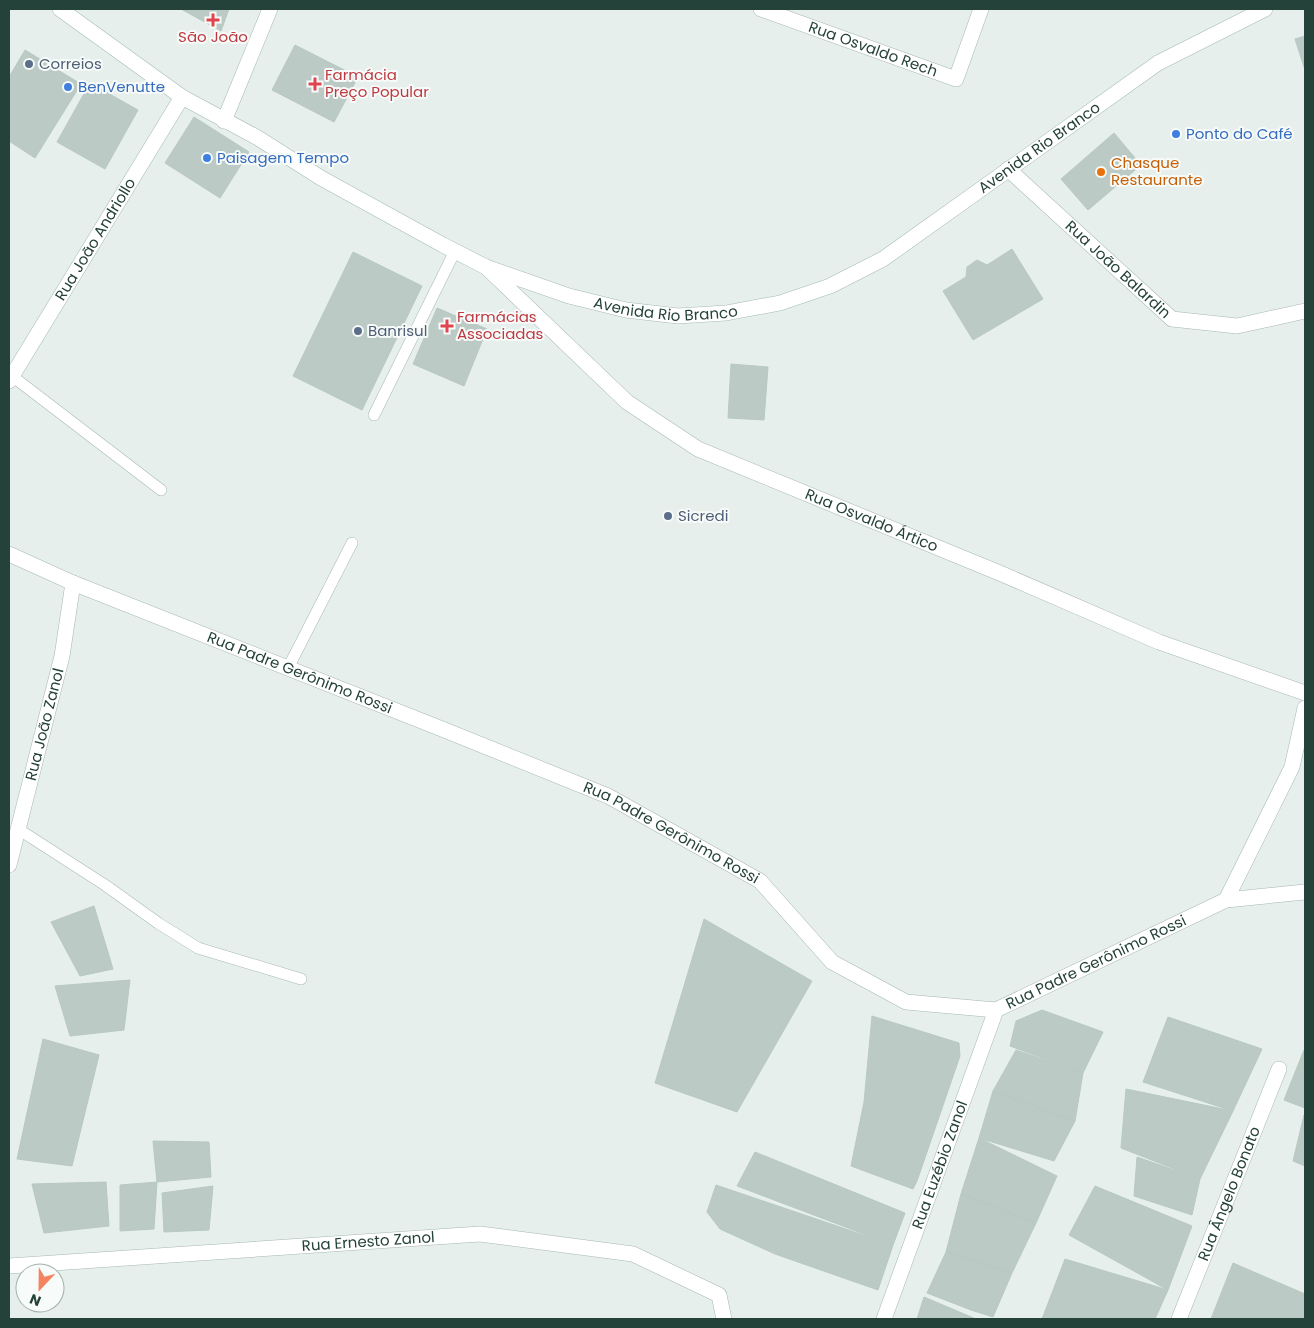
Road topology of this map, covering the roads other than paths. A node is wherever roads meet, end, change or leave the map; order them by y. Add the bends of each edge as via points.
1 (60, 9) edge
2 (270, 9) edge
3 (761, 9) edge
4 (981, 9) edge
5 (1265, 9) edge
6 (182, 98) junction
7 (224, 120) junction
8 (1008, 170) junction
9 (455, 251) junction
10 (486, 267) junction
11 (1305, 311) edge
12 (10, 378) edge
13 (374, 415) dead end
14 (161, 490) dead end
15 (352, 543) dead end
16 (9, 554) edge
17 (73, 583) junction
18 (288, 668) junction
19 (1305, 693) edge
20 (1305, 708) edge
21 (18, 829) junction
22 (9, 865) edge
23 (1305, 892) edge
24 (1226, 900) junction
25 (301, 979) dead end
26 (996, 1010) junction
27 (1279, 1068) dead end
28 (9, 1266) edge
29 (724, 1319) edge
30 (884, 1319) edge
31 (1179, 1319) edge

1 - 6 street, Avenida Rio Branco
2 - 7 street
3 - 4 street, Rua Osvaldo Rech via 956,79
5 - 8 street, Avenida Rio Branco via 1158,62
6 - 7 street, Avenida Rio Branco
6 - 12 street, Rua João Andriollo
7 - 9 street, Avenida Rio Branco via 321,178
8 - 10 street, Avenida Rio Branco via 874,263 830,286 780,303 678,316 626,310 569,296
8 - 11 street, Rua João Balardin via 1172,319 1238,326
9 - 10 street, Avenida Rio Branco
9 - 13 lane
10 - 19 street, Rua Osvaldo Ártico via 627,402 698,449 1159,642
12 - 14 lane
15 - 18 lane
16 - 17 street, Rua Padre Gerônimo Rossi
17 - 18 street, Rua Padre Gerônimo Rossi
17 - 21 street, Rua João Zanol via 62,656
18 - 26 street, Rua Padre Gerônimo Rossi via 608,796 760,881 832,962 906,1002
20 - 24 street via 1292,767
21 - 22 street, Rua João Zanol
21 - 25 lane via 198,948
23 - 24 street, Rua Padre Gerônimo Rossi
24 - 26 street, Rua Padre Gerônimo Rossi
26 - 30 street, Rua Euzébio Zanol
27 - 31 street, Rua Ângelo Bonato
28 - 29 street, Rua Ernesto Zanol via 480,1234 633,1254 719,1295

